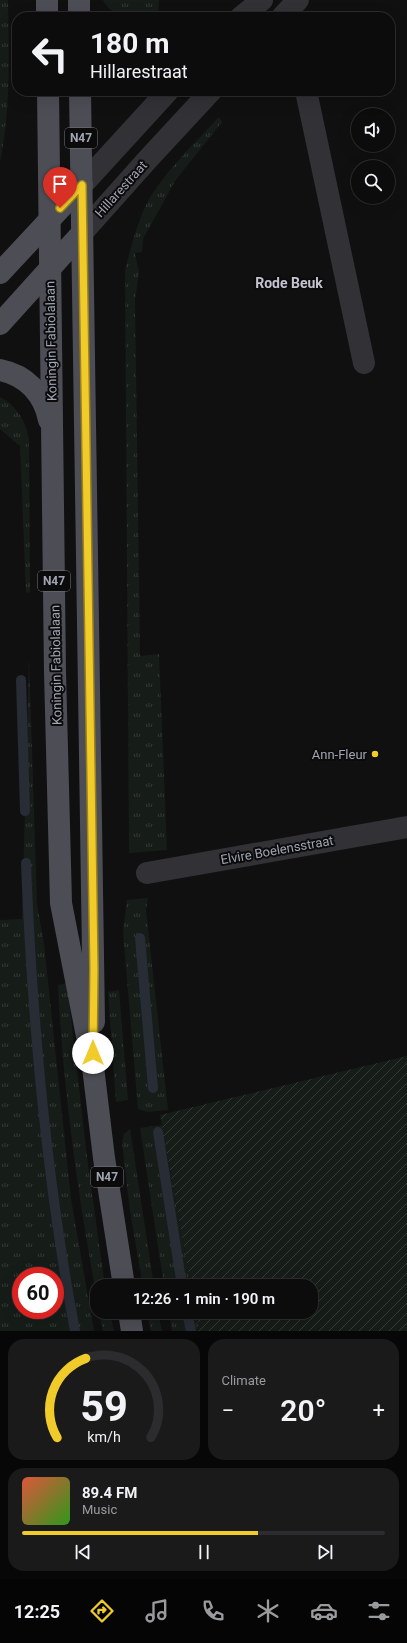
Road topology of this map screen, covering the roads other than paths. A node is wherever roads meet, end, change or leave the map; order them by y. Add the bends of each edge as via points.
1 (46, 0) edge
2 (262, 0) edge
3 (47, 12) edge
4 (247, 12) edge
5 (48, 96) edge
6 (80, 96) edge
7 (163, 96) edge
8 (206, 96) edge
9 (307, 96) edge
10 (82, 185) junction
11 (50, 220) junction
12 (82, 233) junction
13 (50, 268) junction
14 (0, 273) edge
15 (0, 324) edge
16 (364, 363) dead end
17 (0, 370) edge
18 (53, 445) junction
19 (407, 827) edge
20 (147, 873) dead end
21 (93, 1067) junction
22 (123, 1279) edge
23 (130, 1319) edge
24 (132, 1331) edge

1 - 3 main road
2 - 4 street
5 - 11 main road, Koningin Fabiolalaan / N47
6 - 10 main road, Koningin Fabiolalaan / N47
7 - 10 street
8 - 12 street, Hillarestraat
9 - 16 street
10 - 11 main road
10 - 12 main road, Koningin Fabiolalaan / N47
11 - 13 main road, Koningin Fabiolalaan / N47
11 - 14 main road
12 - 13 main road, Hillarestraat
12 - 21 main road, Koningin Fabiolalaan / N47 via 94,946
13 - 15 main road, Hillarestraat
13 - 18 main road, Koningin Fabiolalaan / N47
17 - 18 main road via 23,379 42,399
18 - 21 main road, Koningin Fabiolalaan / N47 via 61,903
19 - 20 street, Elvire Boelensstraat
21 - 22 main road, Koningin Fabiolalaan / N47
23 - 24 main road

